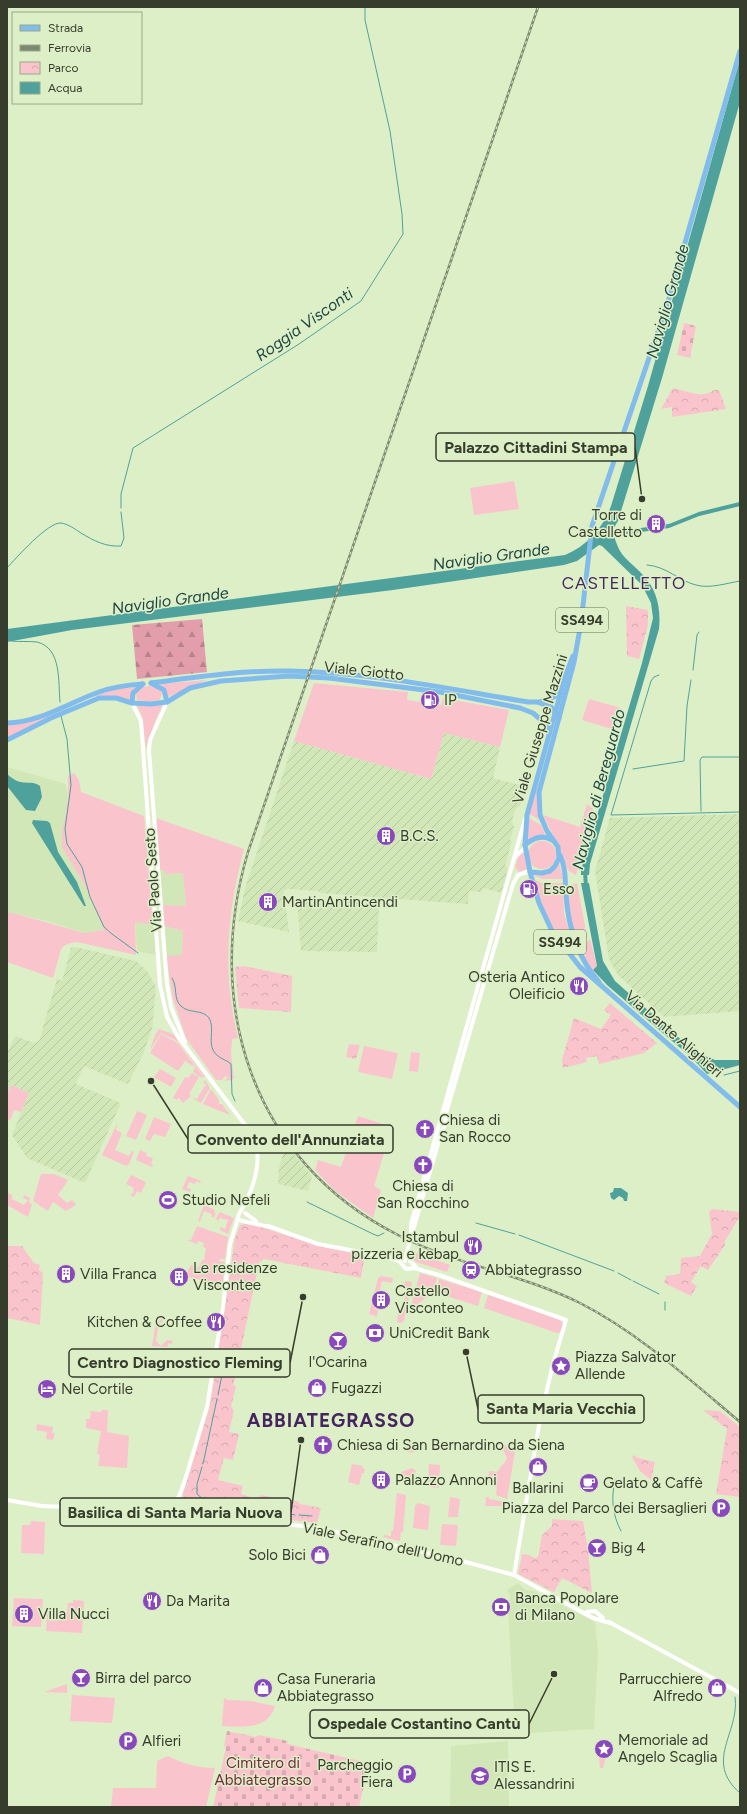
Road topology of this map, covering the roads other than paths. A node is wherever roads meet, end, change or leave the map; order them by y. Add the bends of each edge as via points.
1 (740, 51) edge
2 (575, 651) junction
3 (151, 683) junction
4 (143, 684) junction
5 (562, 687) junction
6 (167, 702) junction
7 (537, 702) junction
8 (132, 703) junction
9 (555, 711) junction
10 (559, 718) junction
11 (7, 723) edge
12 (549, 734) junction
13 (7, 740) edge
14 (527, 815) junction
15 (552, 840) junction
16 (526, 846) junction
17 (560, 855) junction
18 (514, 859) junction
19 (530, 871) junction
20 (491, 947) junction
21 (611, 994) junction
22 (464, 1045) junction
23 (462, 1050) junction
24 (190, 1051) junction
25 (740, 1107) edge
26 (441, 1123) junction
27 (247, 1200) junction
28 (240, 1213) junction
29 (246, 1215) junction
30 (238, 1218) junction
31 (244, 1222) junction
32 (234, 1227) junction
33 (270, 1227) junction
34 (406, 1263) junction
35 (179, 1496) junction
36 (7, 1500) edge
37 (172, 1505) junction
38 (181, 1506) junction
39 (160, 1511) junction
40 (187, 1512) junction
41 (171, 1513) junction
42 (181, 1514) junction
43 (514, 1575) junction
44 (740, 1692) edge

1 - 2 main road, SS494 via 668,302 592,526 582,623
2 - 5 main road, Viale Giuseppe Mazzini / SS494
2 - 10 main road, Viale Giuseppe Mazzini / SS494
3 - 4 main road, Viale Giotto
3 - 6 main road via 164,690
3 - 7 main road, Viale Giotto via 198,676 289,671 376,677
4 - 8 main road via 134,693
4 - 11 main road, Viale Giotto via 101,691 33,718
5 - 7 main road, Viale Giotto via 554,697
5 - 9 main road, Viale Giuseppe Mazzini / SS494
6 - 8 main road, Viale Giotto
6 - 12 main road, Viale Giotto via 190,688 216,682 289,676 329,678 440,692 520,708 533,713 541,720
6 - 24 street, Via Paolo Sesto via 150,740 149,751 167,984 171,1007 181,1036
7 - 9 main road, Viale Giotto
8 - 13 main road, Viale Giotto via 116,698 99,698
8 - 24 street, Via Paolo Sesto via 141,721 160,985 169,1020
9 - 10 main road
9 - 12 main road, Viale Giuseppe Mazzini / SS494
10 - 15 main road, Viale Giuseppe Mazzini / SS494 via 539,792 540,815
12 - 14 main road, Viale Giuseppe Mazzini / SS494
14 - 16 main road, Viale Giuseppe Mazzini / SS494
14 - 18 street, Viale Giuseppe Mazzini
15 - 16 main road, Viale Giuseppe Mazzini via 541,837 532,840
15 - 17 main road, Viale Giuseppe Mazzini / SS494 via 557,845
16 - 18 street, Viale Giuseppe Mazzini
16 - 19 main road, Viale Giuseppe Mazzini / SS494
17 - 19 main road via 557,864 550,871
17 - 21 main road, Via Dante Alighieri / SS494 via 565,871 567,912 572,937 584,961
18 - 20 street, Viale Giuseppe Mazzini
19 - 20 street, Viale Giuseppe Mazzini via 521,873 514,882
19 - 21 main road, Via Dante Alighieri / SS494 via 539,903 552,931 580,966
20 - 22 street, Viale Giuseppe Mazzini
20 - 22 street via 493,952
21 - 25 main road, Via Dante Alighieri / SS494
22 - 23 street via 466,1049
23 - 26 street
23 - 26 street via 446,1124
24 - 27 street, Via Paolo Sesto via 255,1138 258,1164
26 - 34 street via 411,1233
27 - 28 street, Via Paolo Sesto
27 - 29 street, Via Paolo Sesto
28 - 29 street
28 - 30 street, Via Paolo Sesto
29 - 31 street, Via Paolo Sesto
29 - 33 street
30 - 31 street
30 - 32 street, Via Paolo Sesto
31 - 32 street
31 - 33 street
32 - 35 street, Via Paolo Sesto via 207,1407
33 - 34 street via 318,1244
34 - 43 street via 566,1320 540,1419
35 - 37 street
35 - 38 street
36 - 39 street via 42,1506
37 - 38 street
37 - 39 street
37 - 41 street
38 - 40 street
38 - 42 street
39 - 41 street
40 - 42 street, Viale Serafino dell'Uomo
40 - 43 street, Viale Serafino dell'Uomo via 318,1528 462,1560
41 - 42 street via 176,1516
43 - 44 street

